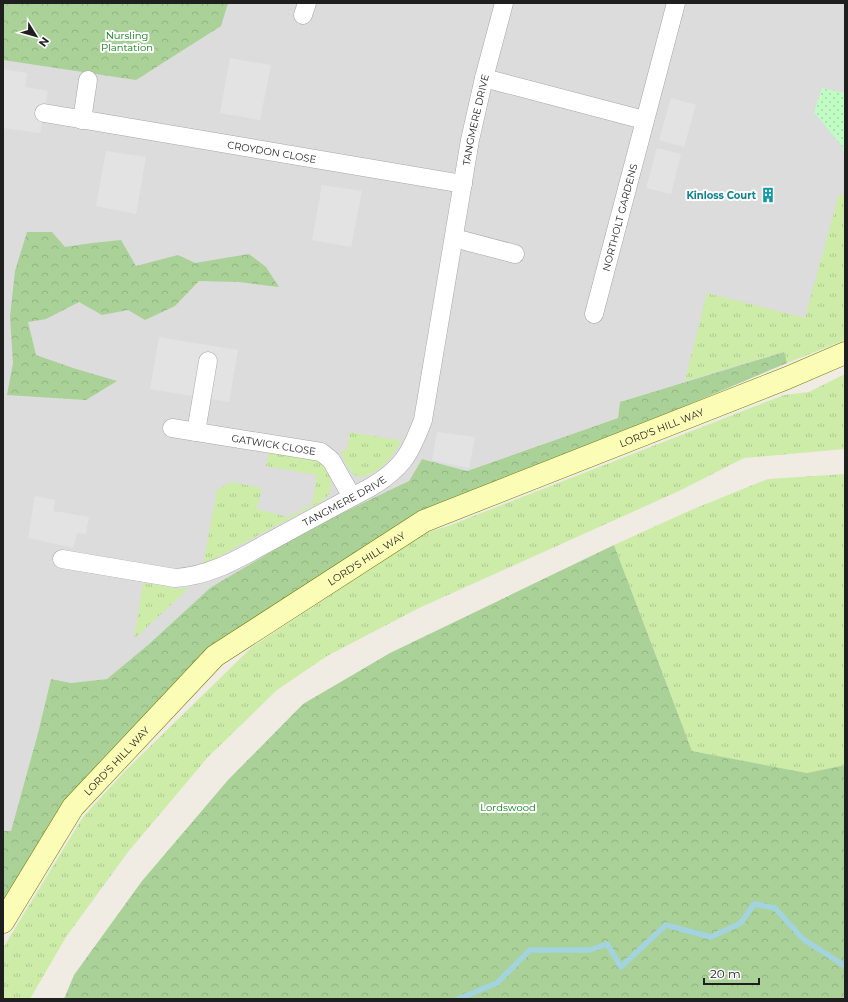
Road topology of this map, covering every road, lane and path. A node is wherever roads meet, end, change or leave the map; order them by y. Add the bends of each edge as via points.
1 (504, 3) edge
2 (676, 3) edge
3 (484, 78) junction
4 (88, 80) dead end
5 (44, 113) dead end
6 (82, 120) junction
7 (644, 120) junction
8 (463, 184) junction
9 (454, 238) junction
10 (515, 254) dead end
11 (594, 314) dead end
12 (845, 353) edge
13 (208, 361) dead end
14 (172, 428) dead end
15 (196, 432) junction
16 (352, 497) junction
17 (62, 559) dead end
18 (3, 922) edge

1 - 3 street, TANGMERE DRIVE
2 - 7 street, NORTHOLT GARDENS
3 - 7 street
3 - 8 street, TANGMERE DRIVE
4 - 6 street
5 - 6 street, CROYDON CLOSE
6 - 8 street, CROYDON CLOSE
7 - 11 street, NORTHOLT GARDENS
8 - 9 street, TANGMERE DRIVE
9 - 10 street
9 - 16 street, TANGMERE DRIVE via 423,420 416,439 410,453 392,473
12 - 18 street, LORD'S HILL WAY via 424,521 216,656 73,807
13 - 15 street
14 - 15 street, GATWICK CLOSE
15 - 16 street, GATWICK CLOSE via 321,452 331,460
16 - 17 street, TANGMERE DRIVE via 218,569 188,577 159,576

